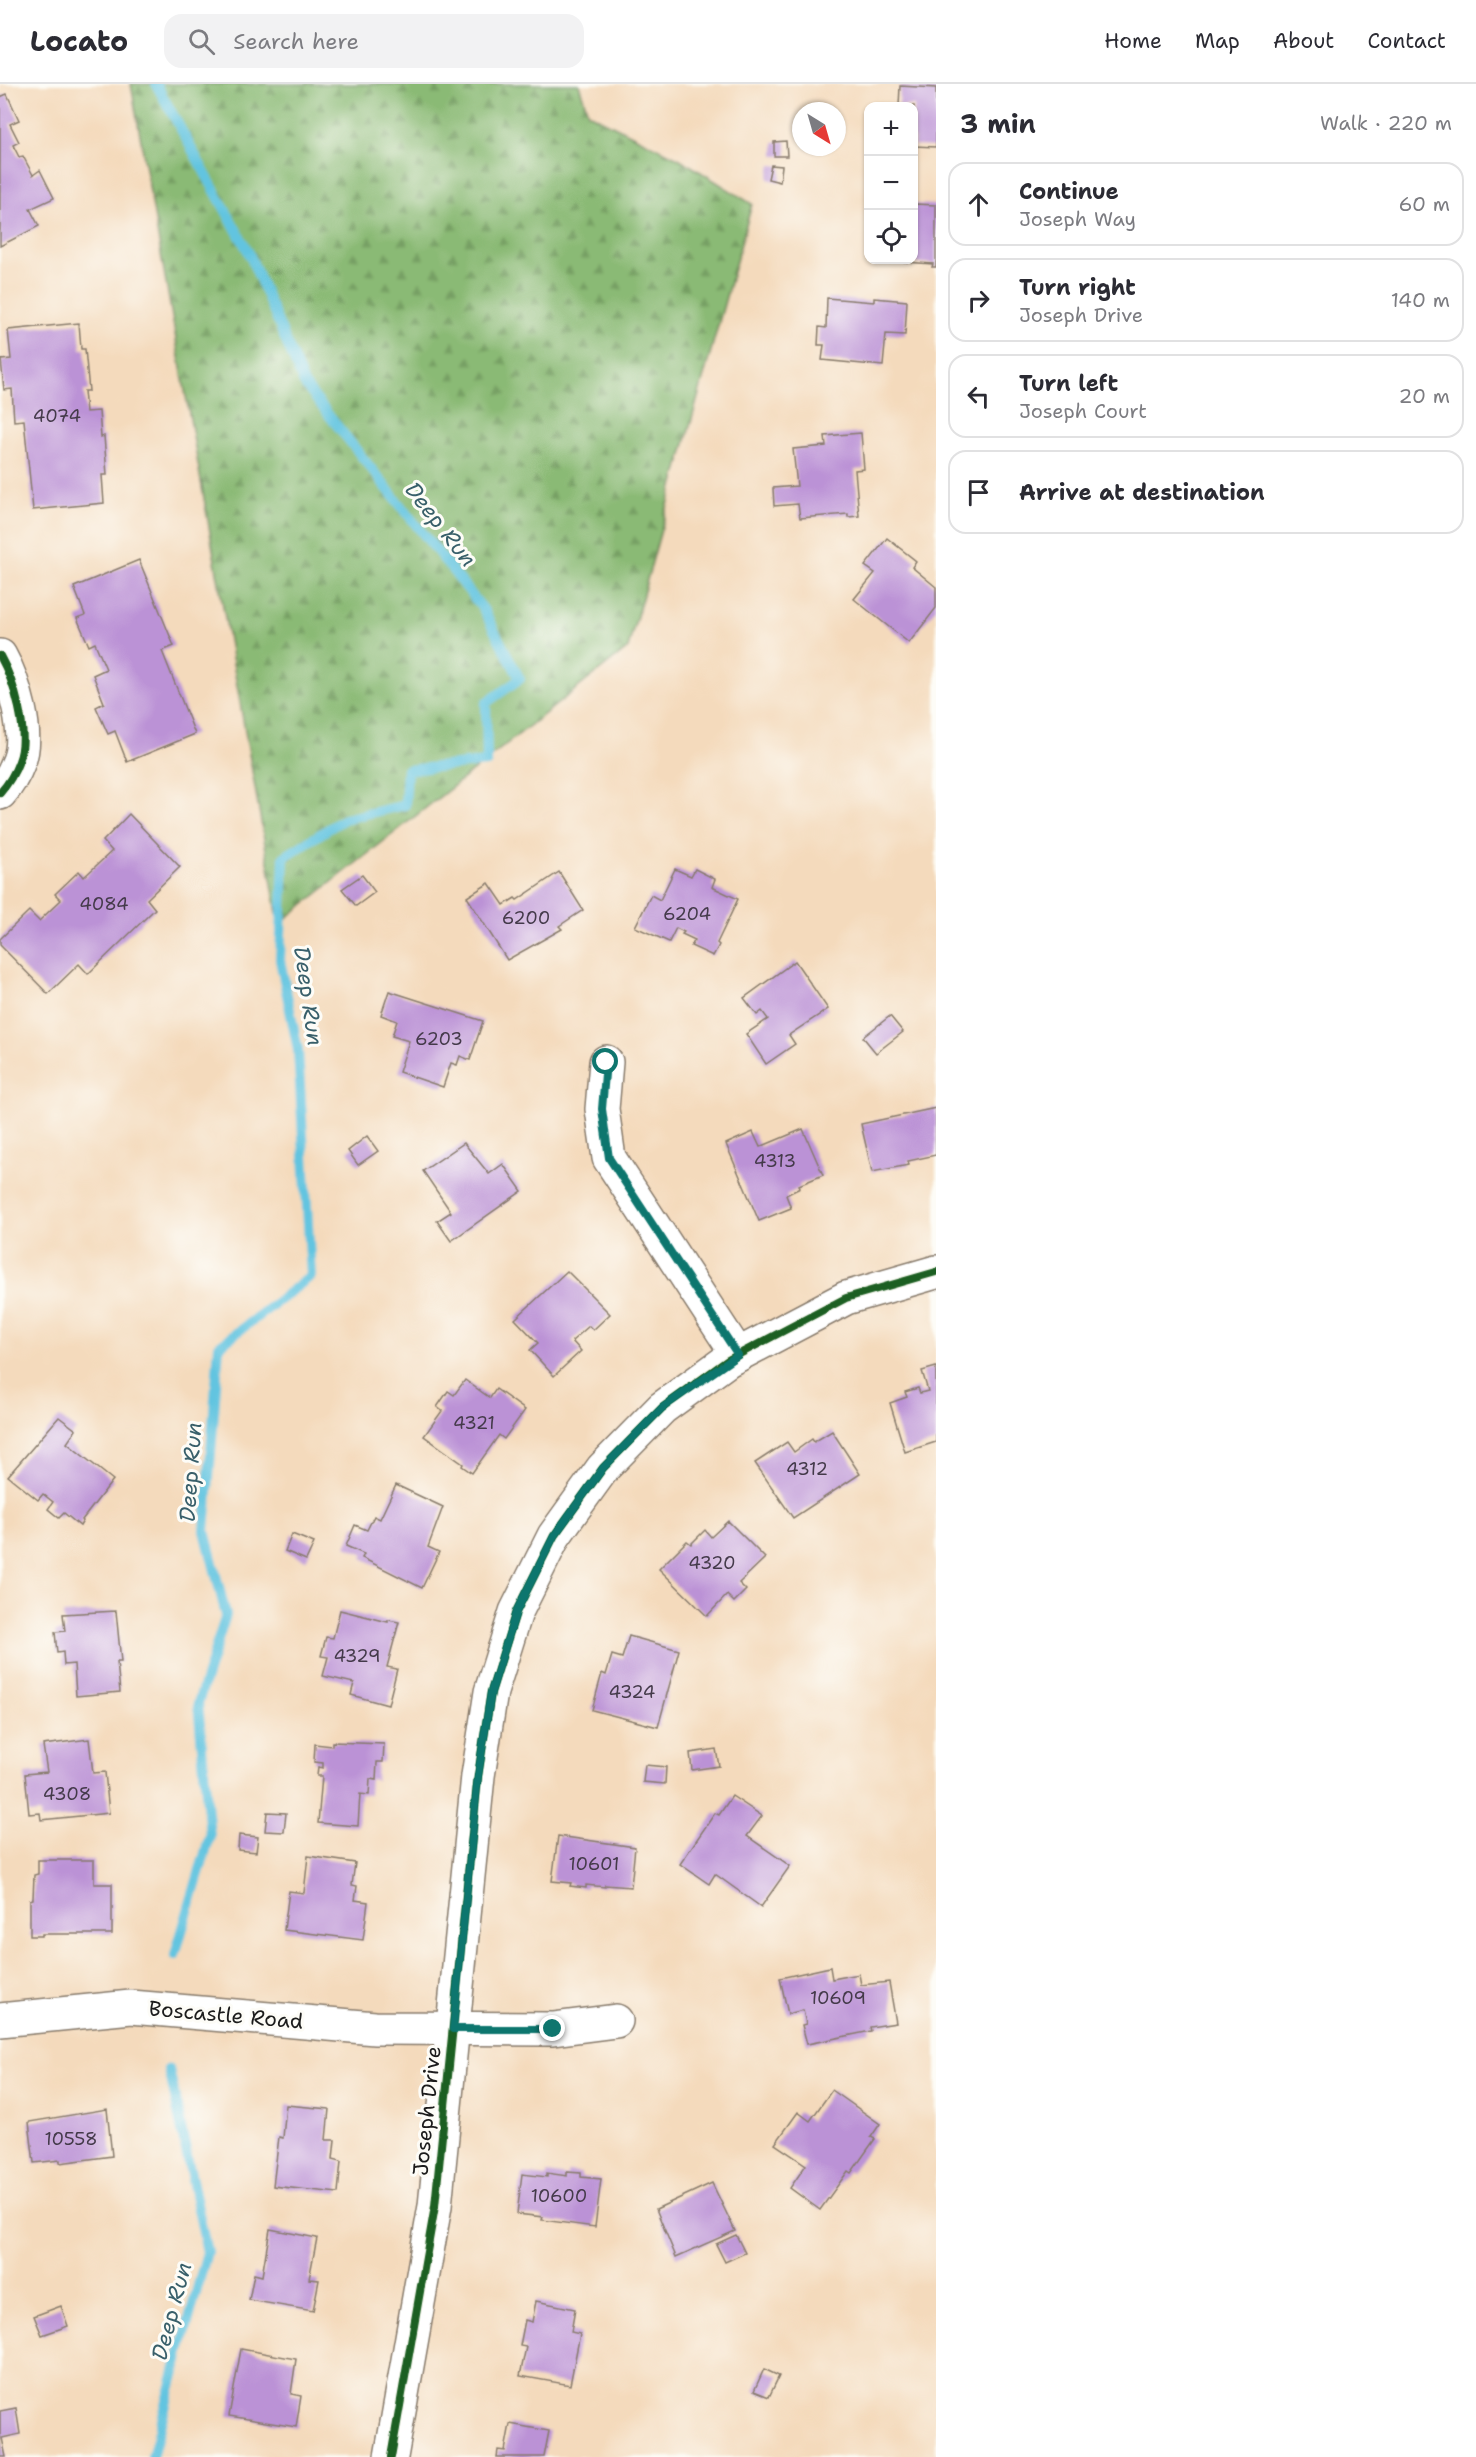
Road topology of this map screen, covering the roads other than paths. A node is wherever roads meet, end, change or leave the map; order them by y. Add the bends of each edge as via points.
1 (0, 656) edge
2 (0, 793) edge
3 (606, 1062) dead end
4 (936, 1272) edge
5 (738, 1355) junction
6 (0, 2020) edge
7 (616, 2021) dead end
8 (453, 2029) junction
9 (391, 2457) edge

1 - 2 street via 9,673 22,726 20,759
3 - 5 street via 602,1109 609,1158
4 - 5 street, Joseph Drive via 846,1298
5 - 8 street, Joseph Drive via 662,1408 603,1468 554,1536 516,1612 491,1692 478,1776
6 - 8 street, Boscastle Road via 131,2007 375,2028
7 - 8 street, Boscastle Road via 553,2029
8 - 9 street, Joseph Drive via 435,2206

